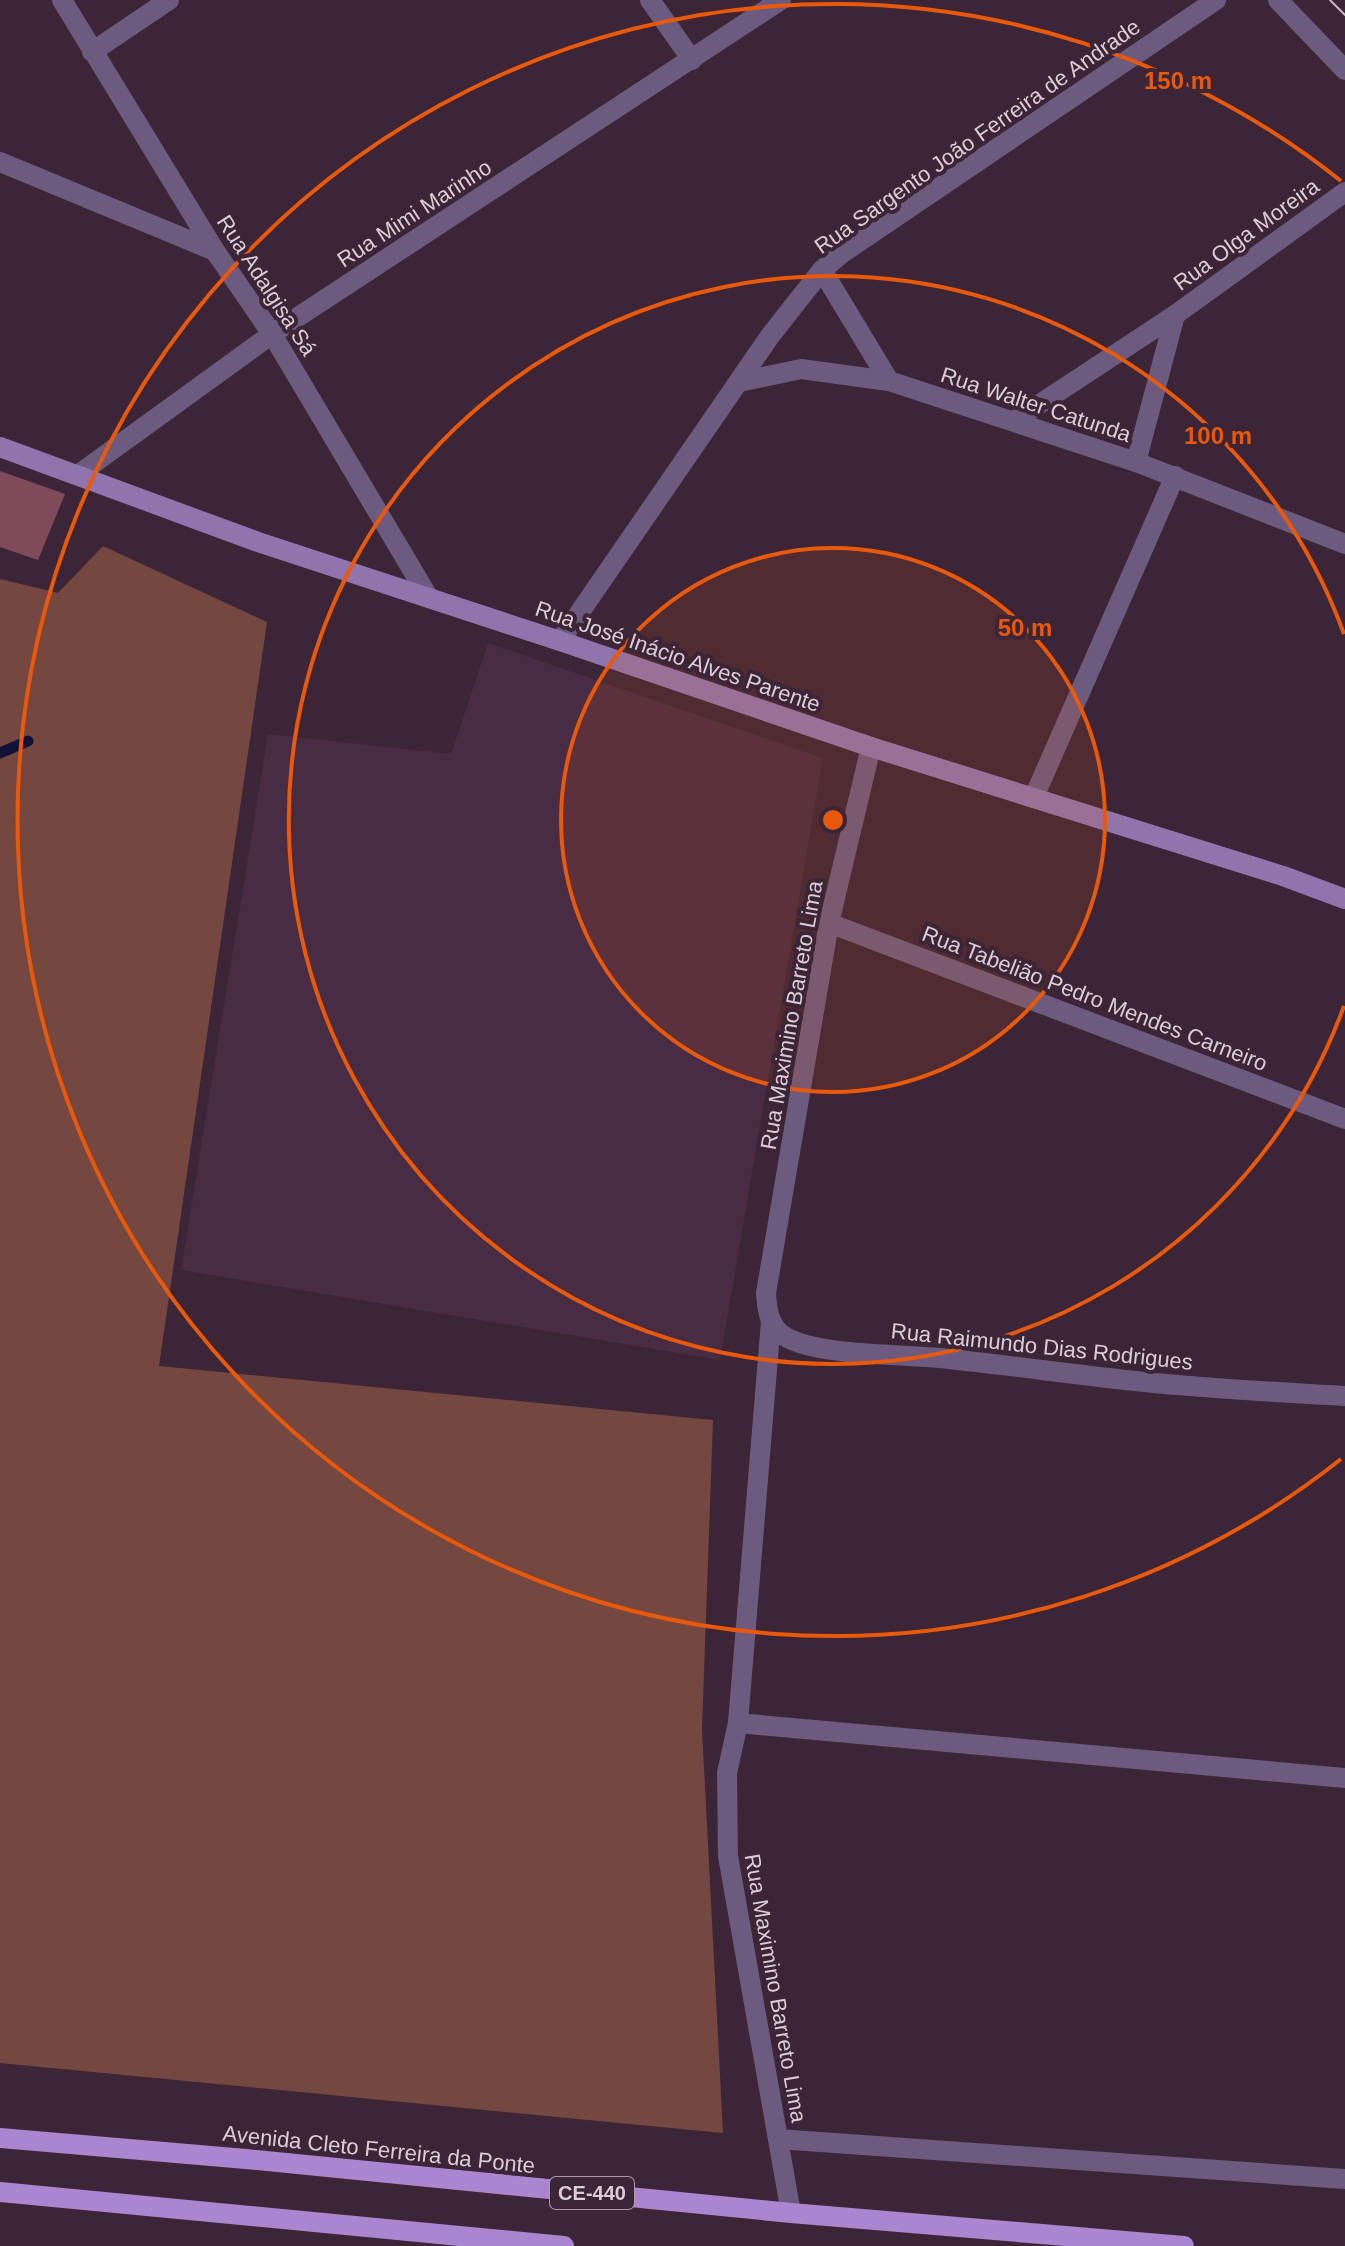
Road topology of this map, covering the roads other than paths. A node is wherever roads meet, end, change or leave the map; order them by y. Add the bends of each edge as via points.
1 (62, 0) edge
2 (169, 0) edge
3 (650, 0) edge
4 (781, 0) edge
5 (1216, 0) edge
6 (1278, 0) edge
7 (92, 52) junction
8 (692, 60) junction
9 (1345, 70) edge
10 (0, 162) edge
11 (1345, 192) edge
12 (215, 251) junction
13 (822, 270) junction
14 (1175, 315) junction
15 (272, 334) junction
16 (889, 381) junction
17 (739, 382) junction
18 (1014, 421) junction
19 (0, 447) edge
20 (1136, 462) junction
21 (79, 474) junction
22 (1175, 476) junction
23 (1345, 544) edge
24 (429, 598) junction
25 (560, 641) junction
26 (871, 747) junction
27 (1034, 797) junction
28 (1345, 899) edge
29 (829, 923) junction
30 (1345, 1119) edge
31 (771, 1321) junction
32 (1345, 1396) edge
33 (738, 1723) junction
34 (1345, 1778) edge
35 (0, 2138) edge
36 (778, 2139) junction
37 (1345, 2179) edge
38 (0, 2192) edge
39 (791, 2213) junction
40 (564, 2246) edge
41 (1184, 2246) edge

1 - 7 street, Rua Adalgisa Sá
2 - 7 street
3 - 8 street
4 - 8 street, Rua Mimi Marinho
5 - 13 street, Rua Sargento João Ferreira de Andrade
6 - 9 street
7 - 12 street, Rua Adalgisa Sá
8 - 15 street, Rua Mimi Marinho
10 - 12 street
11 - 14 street, Rua Olga Moreira
12 - 15 street, Rua Adalgisa Sá
13 - 16 street
13 - 17 street, Rua Sargento João Ferreira de Andrade
14 - 18 street, Rua Olga Moreira
14 - 20 street, Rua Olga Moreira
15 - 21 street, Rua Mimi Marinho
15 - 24 street, Rua Adalgisa Sá
16 - 17 street, Rua Walter Catunda via 801,369
16 - 18 street, Rua Walter Catunda
17 - 25 street, Rua Sargento João Ferreira de Andrade
18 - 20 street, Rua Walter Catunda
19 - 21 main road, Rua José Inácio Alves Parente
20 - 22 street, Rua Walter Catunda
21 - 24 main road, Rua José Inácio Alves Parente via 258,542
22 - 23 street, Rua Walter Catunda
22 - 27 street
24 - 25 main road, Rua José Inácio Alves Parente
25 - 26 main road, Rua José Inácio Alves Parente
26 - 27 main road, Rua José Inácio Alves Parente
26 - 29 street, Rua Maximino Barreto Lima
27 - 28 main road, Rua José Inácio Alves Parente
29 - 30 street, Rua Tabelião Pedro Mendes Carneiro
29 - 31 street, Rua Maximino Barreto Lima via 766,1293
31 - 32 street, Rua Raimundo Dias Rodrigues via 782,1335 829,1349 1147,1382
31 - 33 street, Rua Maximino Barreto Lima
33 - 34 street
33 - 36 street, Rua Maximino Barreto Lima via 727,1773 728,1856
35 - 39 main road, Avenida Cleto Ferreira da Ponte / CE-440
36 - 37 street
36 - 39 street, Rua Maximino Barreto Lima
38 - 40 main road
39 - 41 main road, Avenida Cleto Ferreira da Ponte / CE-440

